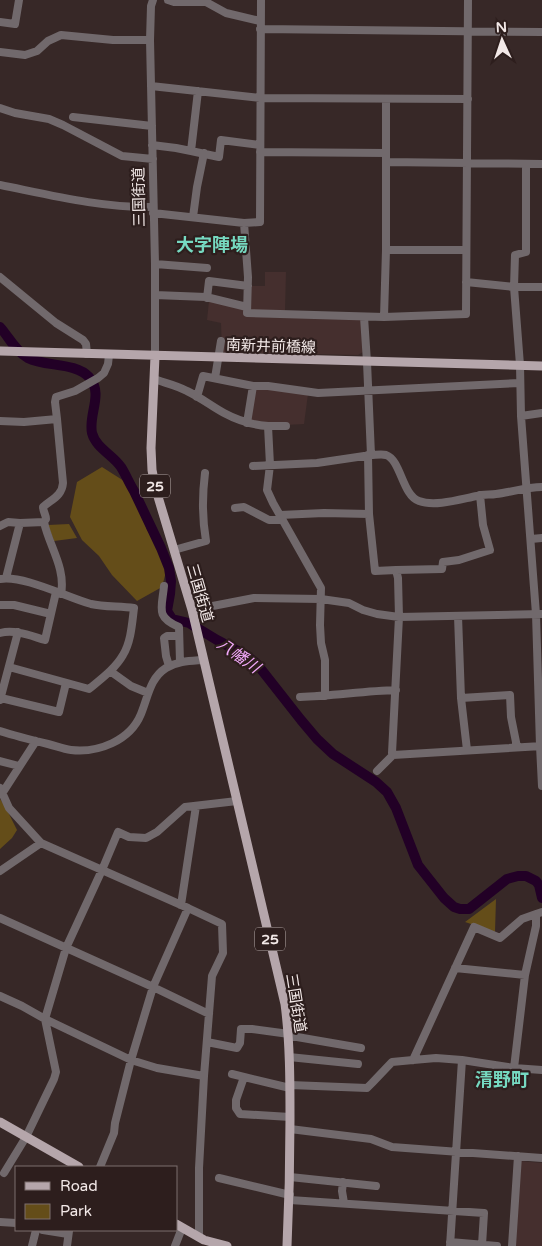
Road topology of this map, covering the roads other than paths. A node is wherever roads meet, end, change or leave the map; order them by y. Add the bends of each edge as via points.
1 (19, 0) edge
2 (168, 0) edge
3 (261, 0) edge
4 (468, 0) edge
5 (150, 2) edge
6 (0, 22) edge
7 (260, 25) junction
8 (468, 32) junction
9 (542, 32) edge
10 (150, 40) junction
11 (0, 52) edge
12 (151, 86) junction
13 (198, 92) junction
14 (260, 98) junction
15 (386, 98) junction
16 (468, 99) junction
17 (0, 108) edge
18 (73, 117) dead end
19 (152, 126) junction
20 (152, 145) junction
21 (260, 148) junction
22 (191, 151) junction
23 (204, 153) junction
24 (386, 153) junction
25 (153, 159) junction
26 (386, 162) junction
27 (466, 164) junction
28 (526, 164) junction
29 (542, 164) edge
30 (0, 185) edge
31 (153, 210) junction
32 (193, 217) junction
33 (244, 223) junction
34 (386, 250) junction
35 (466, 250) junction
36 (155, 264) junction
37 (207, 268) dead end
38 (2, 282) edge
39 (466, 282) junction
40 (248, 286) junction
41 (514, 287) junction
42 (542, 287) edge
43 (155, 295) junction
44 (207, 298) junction
45 (248, 307) junction
46 (364, 317) junction
47 (384, 317) junction
48 (221, 341) dead end
49 (2, 352) edge
50 (87, 354) junction
51 (109, 355) junction
52 (154, 356) junction
53 (220, 358) junction
54 (367, 362) junction
55 (520, 365) junction
56 (542, 366) edge
57 (215, 378) junction
58 (154, 379) junction
59 (520, 383) junction
60 (253, 386) junction
61 (368, 391) junction
62 (197, 397) junction
63 (542, 413) edge
64 (521, 416) junction
65 (57, 418) junction
66 (0, 421) edge
67 (247, 422) junction
68 (268, 426) junction
69 (286, 426) dead end
70 (369, 455) junction
71 (270, 465) junction
72 (253, 466) dead end
73 (206, 474) dead end
74 (542, 487) edge
75 (527, 488) junction
76 (480, 495) junction
77 (236, 508) dead end
78 (369, 514) junction
79 (281, 518) junction
80 (44, 522) junction
81 (20, 523) junction
82 (0, 526) edge
83 (542, 538) edge
84 (531, 539) junction
85 (174, 550) junction
86 (396, 570) junction
87 (3, 578) edge
88 (164, 586) dead end
89 (59, 593) junction
90 (321, 600) junction
91 (0, 605) edge
92 (192, 610) junction
93 (51, 614) junction
94 (539, 614) edge
95 (458, 616) junction
96 (399, 617) junction
97 (18, 632) junction
98 (0, 633) edge
99 (179, 636) junction
100 (203, 660) junction
101 (180, 662) junction
102 (170, 666) junction
103 (8, 667) junction
104 (110, 671) junction
105 (66, 683) junction
106 (396, 690) junction
107 (148, 693) junction
108 (324, 696) junction
109 (300, 697) dead end
110 (461, 698) junction
111 (0, 699) edge
112 (0, 731) edge
113 (36, 741) junction
114 (541, 746) edge
115 (517, 747) junction
116 (467, 750) junction
117 (393, 755) junction
118 (0, 761) edge
119 (20, 766) junction
120 (377, 771) dead end
121 (542, 786) edge
122 (1, 790) edge
123 (237, 801) junction
124 (196, 806) junction
125 (41, 843) junction
126 (102, 870) junction
127 (0, 871) edge
128 (184, 906) junction
129 (539, 913) edge
130 (0, 918) edge
131 (66, 948) junction
132 (456, 968) junction
133 (525, 975) junction
134 (153, 987) junction
135 (0, 996) edge
136 (209, 1014) junction
137 (45, 1019) junction
138 (289, 1035) junction
139 (206, 1042) junction
140 (362, 1048) dead end
141 (289, 1057) junction
142 (131, 1060) junction
143 (412, 1060) junction
144 (462, 1060) junction
145 (358, 1064) dead end
146 (514, 1068) junction
147 (542, 1070) edge
148 (232, 1074) dead end
149 (204, 1076) junction
150 (244, 1077) junction
151 (290, 1086) junction
152 (290, 1118) junction
153 (0, 1122) edge
154 (290, 1129) junction
155 (26, 1136) junction
156 (456, 1151) junction
157 (518, 1156) junction
158 (542, 1158) edge
159 (64, 1164) edge
160 (100, 1166) edge
161 (4, 1173) dead end
162 (290, 1176) junction
163 (219, 1178) dead end
164 (343, 1182) junction
165 (376, 1186) dead end
166 (290, 1198) junction
167 (344, 1203) junction
168 (453, 1210) junction
169 (0, 1222) edge
170 (15, 1224) edge
171 (179, 1226) edge
172 (36, 1231) edge
173 (56, 1231) edge
174 (69, 1232) edge
175 (199, 1237) junction
176 (450, 1244) edge
177 (482, 1245) edge
178 (32, 1246) edge
179 (67, 1246) edge
180 (175, 1246) edge
181 (227, 1246) edge
182 (287, 1246) edge
183 (497, 1246) edge
184 (512, 1246) edge

1 - 6 street via 15,24
2 - 7 street via 206,2
3 - 7 street
4 - 8 street
5 - 10 street, 三国街道
7 - 8 street
7 - 14 street
8 - 9 street
8 - 16 street
10 - 11 street via 61,36 25,55
10 - 12 street, 三国街道
12 - 13 street
12 - 19 street, 三国街道
13 - 14 street
13 - 22 street
14 - 15 street
14 - 21 street
15 - 16 street
15 - 24 street
16 - 27 street
17 - 25 street via 50,119 122,156
18 - 19 street
19 - 20 street, 三国街道
20 - 22 street
20 - 25 street, 三国街道
21 - 23 street via 221,140 219,157
21 - 24 street
21 - 33 street via 260,222
22 - 23 street
23 - 32 street
24 - 26 street
25 - 31 street, 三国街道
26 - 27 street
26 - 34 street
27 - 28 street
27 - 35 street
28 - 29 street
28 - 41 street via 526,252 515,254
30 - 31 street
31 - 32 street
31 - 36 street, 三国街道
32 - 33 street
33 - 40 street
34 - 35 street
34 - 47 street
35 - 39 street
36 - 37 street
36 - 43 street, 三国街道
38 - 50 street via 83,340
39 - 41 street
39 - 47 street via 466,314
40 - 44 street via 209,281
40 - 45 street
41 - 42 street
41 - 55 street
43 - 44 street
43 - 52 street, 三国街道
44 - 45 street
45 - 46 street via 247,313
46 - 47 street
46 - 54 street
48 - 53 street
49 - 50 main road, 南新井前橋線
50 - 51 main road, 南新井前橋線
51 - 52 main road, 南新井前橋線
51 - 65 street via 104,373 98,378 56,397
52 - 53 main road, 南新井前橋線
52 - 58 main road, 三国街道 / 25
53 - 54 main road, 南新井前橋線
53 - 57 street
54 - 55 main road, 南新井前橋線
54 - 61 street
55 - 56 main road, 南新井前橋線
55 - 59 street
57 - 60 street
57 - 62 street via 203,376
58 - 62 street
58 - 85 main road, 三国街道 / 25 via 152,470
59 - 61 street
59 - 64 street
60 - 61 street via 318,393
60 - 67 street
61 - 70 street
62 - 67 street via 225,414
63 - 64 street
64 - 75 street
65 - 66 street
65 - 80 street via 63,489 43,507
67 - 68 street
68 - 69 street
68 - 71 street
70 - 71 street via 316,463
70 - 76 street via 389,457 411,496 419,501 438,503
70 - 78 street
71 - 72 street
71 - 79 street via 267,490
73 - 85 street via 202,495 206,541
74 - 75 street
75 - 76 street
75 - 84 street
76 - 86 street via 490,550 443,562 442,569
77 - 79 street via 244,508 269,520
78 - 79 street via 324,513
78 - 86 street via 375,571
79 - 90 street via 321,588
80 - 81 street
80 - 89 street via 57,557 63,586
81 - 82 street via 8,522
81 - 87 street
83 - 84 street
84 - 94 street
85 - 92 main road, 三国街道 / 25
86 - 96 street
87 - 89 street via 26,581
88 - 99 street via 161,613 170,624 179,627
89 - 93 street
89 - 104 street via 93,604 134,608 129,640 123,655
90 - 92 street via 254,598
90 - 96 street via 349,603 377,614
90 - 108 street
91 - 93 street
92 - 100 main road, 三国街道 / 25
93 - 97 street via 45,640
94 - 95 street
94 - 114 street
95 - 96 street
95 - 110 street
96 - 106 street
97 - 98 street
97 - 103 street
99 - 101 street
99 - 102 street via 164,638
100 - 101 street
100 - 123 main road, 三国街道 / 25
101 - 102 street
102 - 107 street via 154,679
103 - 105 street
103 - 111 street
104 - 105 street via 89,689
104 - 107 street
105 - 111 street via 59,712
106 - 108 street
106 - 117 street
107 - 113 street via 136,724 110,744 70,750
108 - 109 street
110 - 115 street via 510,696 510,717
110 - 116 street
112 - 113 street
113 - 119 street
114 - 115 street
114 - 121 street
115 - 116 street
116 - 117 street
117 - 120 street
118 - 119 street
119 - 122 street
122 - 125 street via 9,808
123 - 124 street
123 - 138 main road, 三国街道 / 25 via 285,1004
124 - 126 street via 185,807 146,838 129,837 118,832
124 - 128 street
125 - 126 street
125 - 127 street
126 - 128 street
126 - 131 street
128 - 134 street
128 - 136 street via 222,924 222,953 212,976
129 - 132 street via 522,919 500,938 474,927
129 - 133 street
130 - 131 street
131 - 134 street
131 - 137 street
132 - 133 street
132 - 143 street
133 - 146 street
134 - 136 street
134 - 142 street
135 - 137 street
136 - 139 street
137 - 142 street
137 - 155 street via 56,1072
138 - 139 street via 241,1029 237,1048
138 - 140 street
138 - 141 main road, 三国街道 / 25
139 - 149 street
141 - 145 street
141 - 151 main road, 三国街道 / 25
142 - 149 street
142 - 160 street via 114,1133
143 - 144 street
143 - 151 street via 392,1062 366,1088
144 - 146 street
144 - 156 street
146 - 147 street
148 - 150 street
149 - 175 street
150 - 151 street
150 - 152 street via 236,1100 240,1114
151 - 152 main road, 三国街道 / 25
152 - 154 main road, 三国街道 / 25
153 - 155 main road
154 - 156 street via 371,1139 392,1147
154 - 162 main road, 三国街道 / 25
155 - 159 main road
155 - 161 street
156 - 157 street
156 - 168 street
157 - 158 street
157 - 184 street
162 - 164 street
162 - 166 main road, 三国街道 / 25
163 - 166 street
164 - 165 street
164 - 167 street
166 - 167 street
166 - 182 main road, 三国街道 / 25
167 - 168 street
168 - 176 street
168 - 177 street via 484,1213
169 - 170 street
171 - 175 main road
171 - 180 street
172 - 178 street
173 - 174 street
174 - 179 street
175 - 181 main road
176 - 177 street
177 - 183 street

